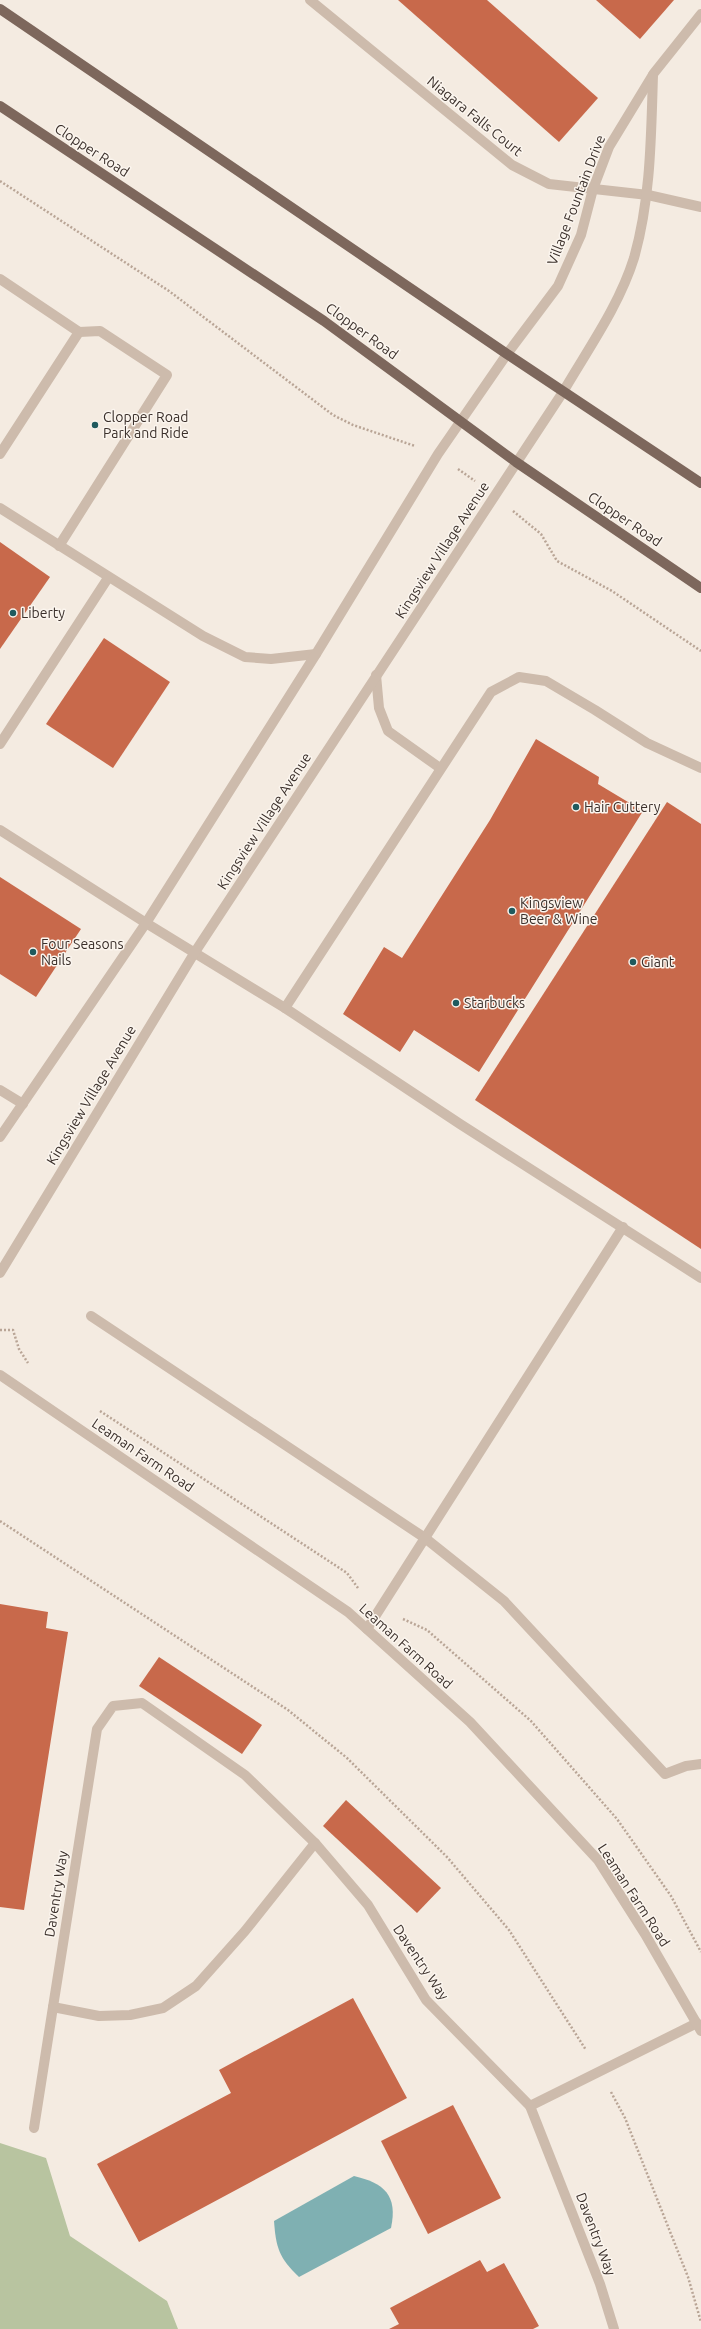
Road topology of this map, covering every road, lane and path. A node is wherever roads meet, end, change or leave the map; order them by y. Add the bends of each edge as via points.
1 (310, 0) edge
2 (0, 9) edge
3 (701, 14) edge
4 (654, 72) junction
5 (0, 106) edge
6 (0, 181) edge
7 (593, 189) junction
8 (648, 195) junction
9 (701, 207) edge
10 (0, 279) edge
11 (79, 332) junction
12 (507, 354) junction
13 (563, 392) junction
14 (462, 421) junction
15 (0, 454) edge
16 (438, 454) junction
17 (516, 462) junction
18 (701, 482) edge
19 (495, 496) junction
20 (0, 508) edge
21 (59, 546) junction
22 (108, 578) junction
23 (701, 588) edge
24 (701, 651) edge
25 (316, 654) junction
26 (376, 675) junction
27 (0, 744) edge
28 (440, 768) junction
29 (701, 768) edge
30 (0, 830) edge
31 (146, 923) junction
32 (195, 952) junction
33 (285, 1008) junction
34 (0, 1090) edge
35 (22, 1104) junction
36 (0, 1138) edge
37 (623, 1227) junction
38 (0, 1273) edge
39 (701, 1278) edge
40 (90, 1316) dead end
41 (0, 1375) edge
42 (0, 1521) edge
43 (425, 1538) junction
44 (367, 1629) junction
45 (701, 1764) edge
46 (315, 1843) junction
47 (53, 2007) junction
48 (700, 2025) edge
49 (600, 2071) junction
50 (530, 2106) junction
51 (34, 2128) dead end
52 (701, 2322) edge
53 (614, 2329) edge

1 - 7 street, Niagara Falls Court via 512,165 549,184
2 - 12 main road
3 - 4 street, Village Fountain Drive
4 - 7 street, Village Fountain Drive via 609,147
4 - 8 street
5 - 14 main road, Clopper Road via 324,321
6 - 16 path via 169,291 333,415 353,425
7 - 8 street, Niagara Falls Court
7 - 12 street, Village Fountain Drive via 581,234 558,286
8 - 9 street, Niagara Falls Court
8 - 13 street via 633,259 614,304
10 - 11 street
11 - 15 street
11 - 21 street via 100,331 167,375
12 - 13 main road
12 - 14 street
13 - 17 street, Kingsview Village Avenue
13 - 18 main road
14 - 16 street
14 - 17 main road, Clopper Road
16 - 19 path
16 - 25 street
17 - 19 street, Kingsview Village Avenue
17 - 23 main road, Clopper Road
19 - 24 path via 541,534 556,561 612,591
19 - 26 street, Kingsview Village Avenue
20 - 21 street
21 - 22 street
22 - 25 street via 203,636 245,657 271,659
22 - 27 street
25 - 31 street
26 - 28 street via 379,708 388,731
26 - 32 street, Kingsview Village Avenue
28 - 29 street via 491,692 519,677 546,681 646,743
28 - 33 street
30 - 31 street
31 - 32 street
31 - 35 street
32 - 33 street
32 - 38 street, Kingsview Village Avenue
33 - 37 street via 460,1124
34 - 35 street
35 - 36 street
37 - 39 street
37 - 43 street
40 - 43 street
41 - 44 street, Leaman Farm Road via 348,1612
42 - 49 path via 288,1710 347,1758 447,1857 509,1930
43 - 44 street
43 - 45 street via 504,1602 665,1774 686,1766
44 - 48 street, Leaman Farm Road via 470,1722 598,1860
46 - 47 street via 245,1931 196,1986 163,2008 130,2015 99,2016
46 - 47 street, Daventry Way via 245,1775 142,1703 114,1706 97,1728
46 - 50 street, Daventry Way via 368,1905 426,2000
47 - 51 street, Daventry Way
48 - 49 street
49 - 50 street
49 - 52 path via 625,2118 688,2277
50 - 53 street, Daventry Way via 600,2284

